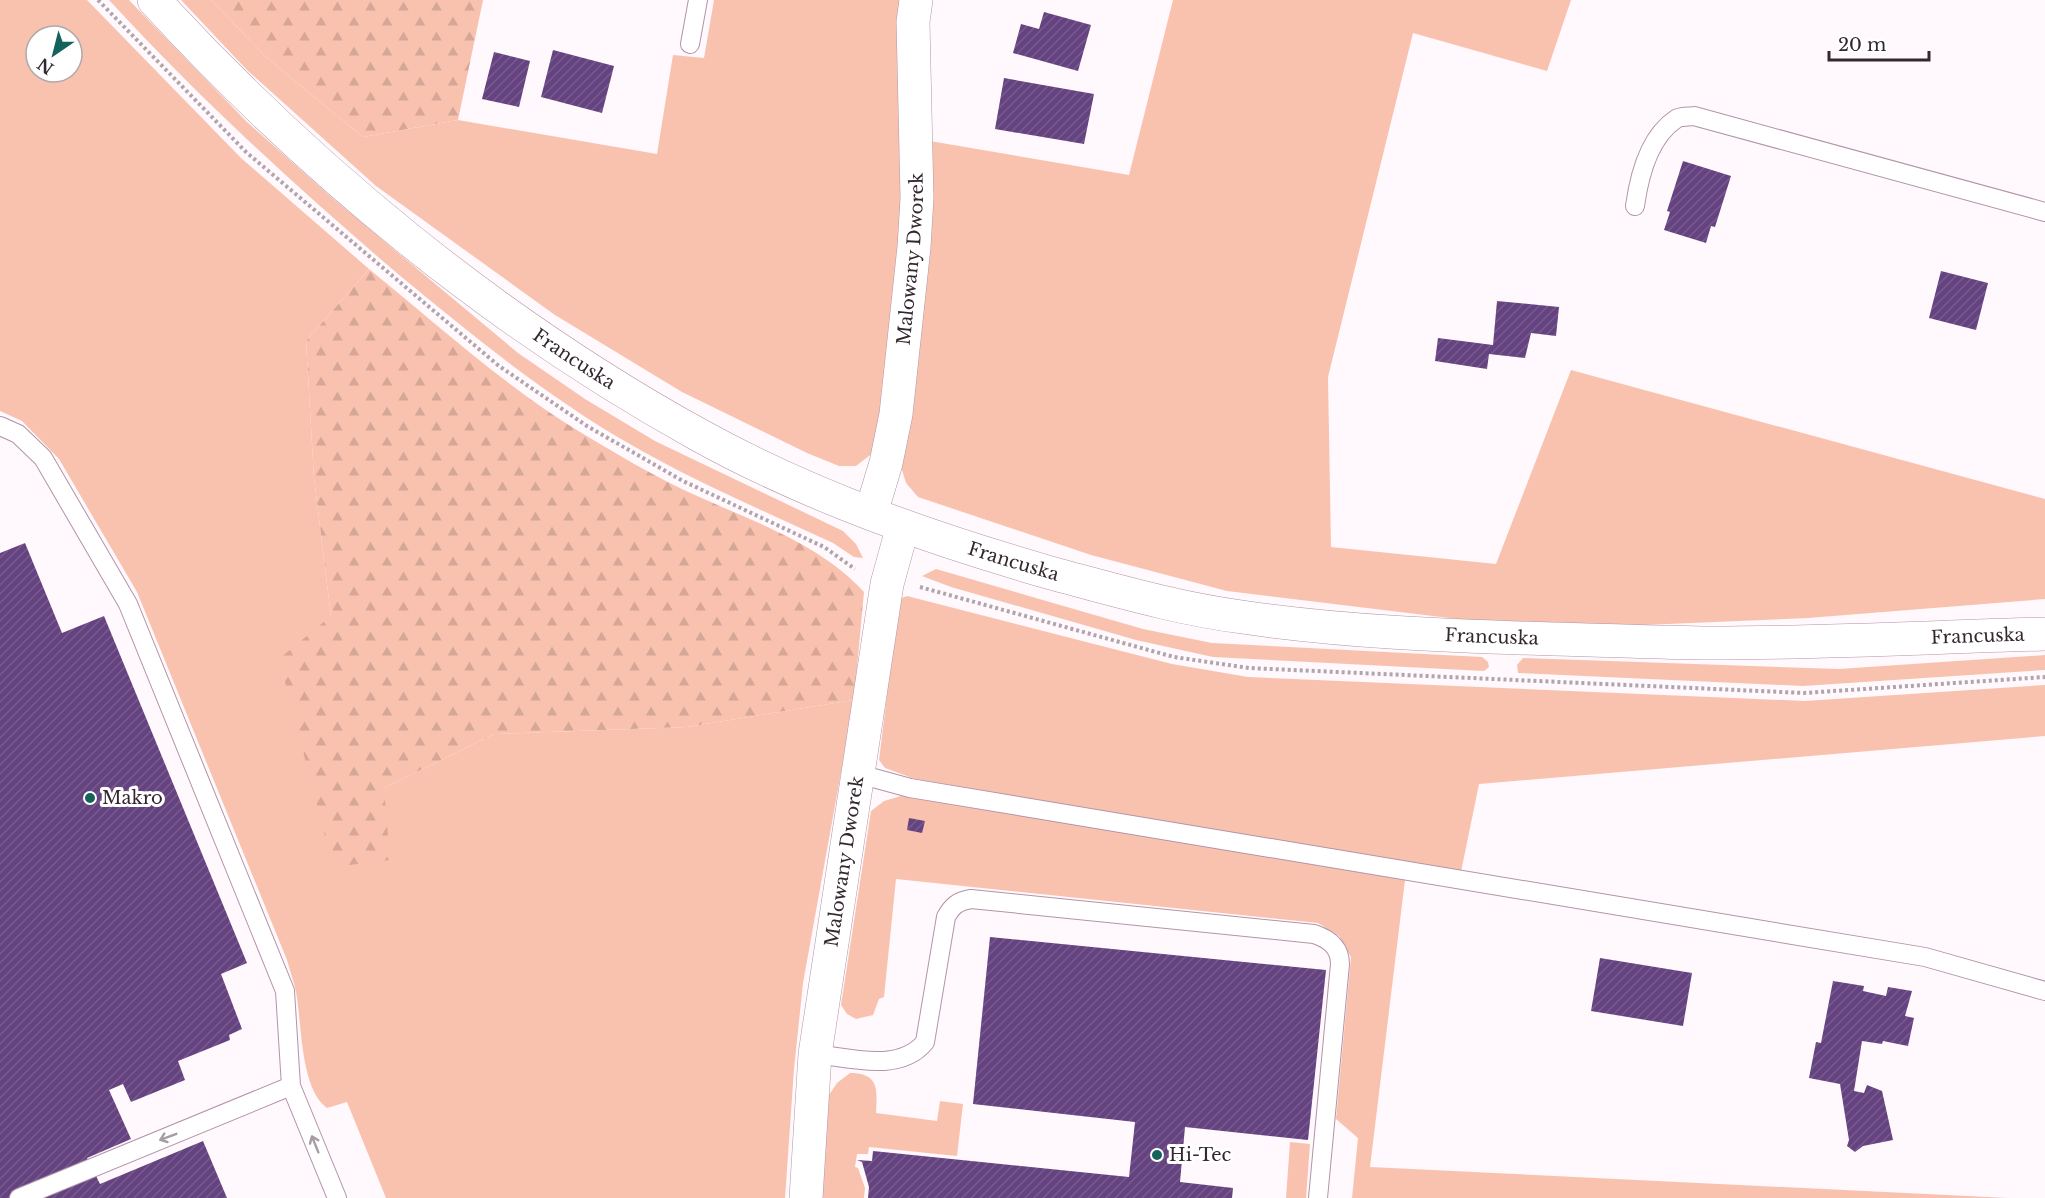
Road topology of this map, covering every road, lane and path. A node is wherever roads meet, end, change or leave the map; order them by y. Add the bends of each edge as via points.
1 (98, 0) edge
2 (154, 0) edge
3 (698, 0) edge
4 (916, 0) edge
5 (690, 44) dead end
6 (1635, 206) dead end
7 (2045, 212) edge
8 (0, 426) edge
9 (871, 513) junction
10 (903, 526) junction
11 (886, 584) junction
12 (2045, 634) edge
13 (2045, 677) edge
14 (859, 774) junction
15 (2045, 991) edge
16 (815, 1054) junction
17 (291, 1086) junction
18 (19, 1198) edge
19 (337, 1198) edge
20 (806, 1198) edge
21 (1318, 1198) edge

1 - 11 path via 246,152 500,366 587,426 674,476 824,547 867,581
2 - 9 street, Francuska via 264,112 358,197 516,320 703,437
3 - 5 lane
4 - 9 street, Malowany Dworek via 914,247 896,414
6 - 7 lane via 1640,174 1659,137 1677,118 1694,117
8 - 17 lane via 18,434 43,458 128,604 285,991
9 - 10 street, Francuska
10 - 11 street, Malowany Dworek
10 - 12 street, Francuska via 1109,589 1236,617 1357,630 1710,643
11 - 13 path via 922,587 1174,657 1249,668 1803,693
11 - 14 street, Malowany Dworek
14 - 15 lane via 910,788 1925,957
14 - 16 street, Malowany Dworek
16 - 20 street, Malowany Dworek
16 - 21 lane via 877,1061 901,1059 918,1051 925,1042 946,917 961,901 1314,934 1340,953
17 -> 18 lane
19 -> 17 lane

